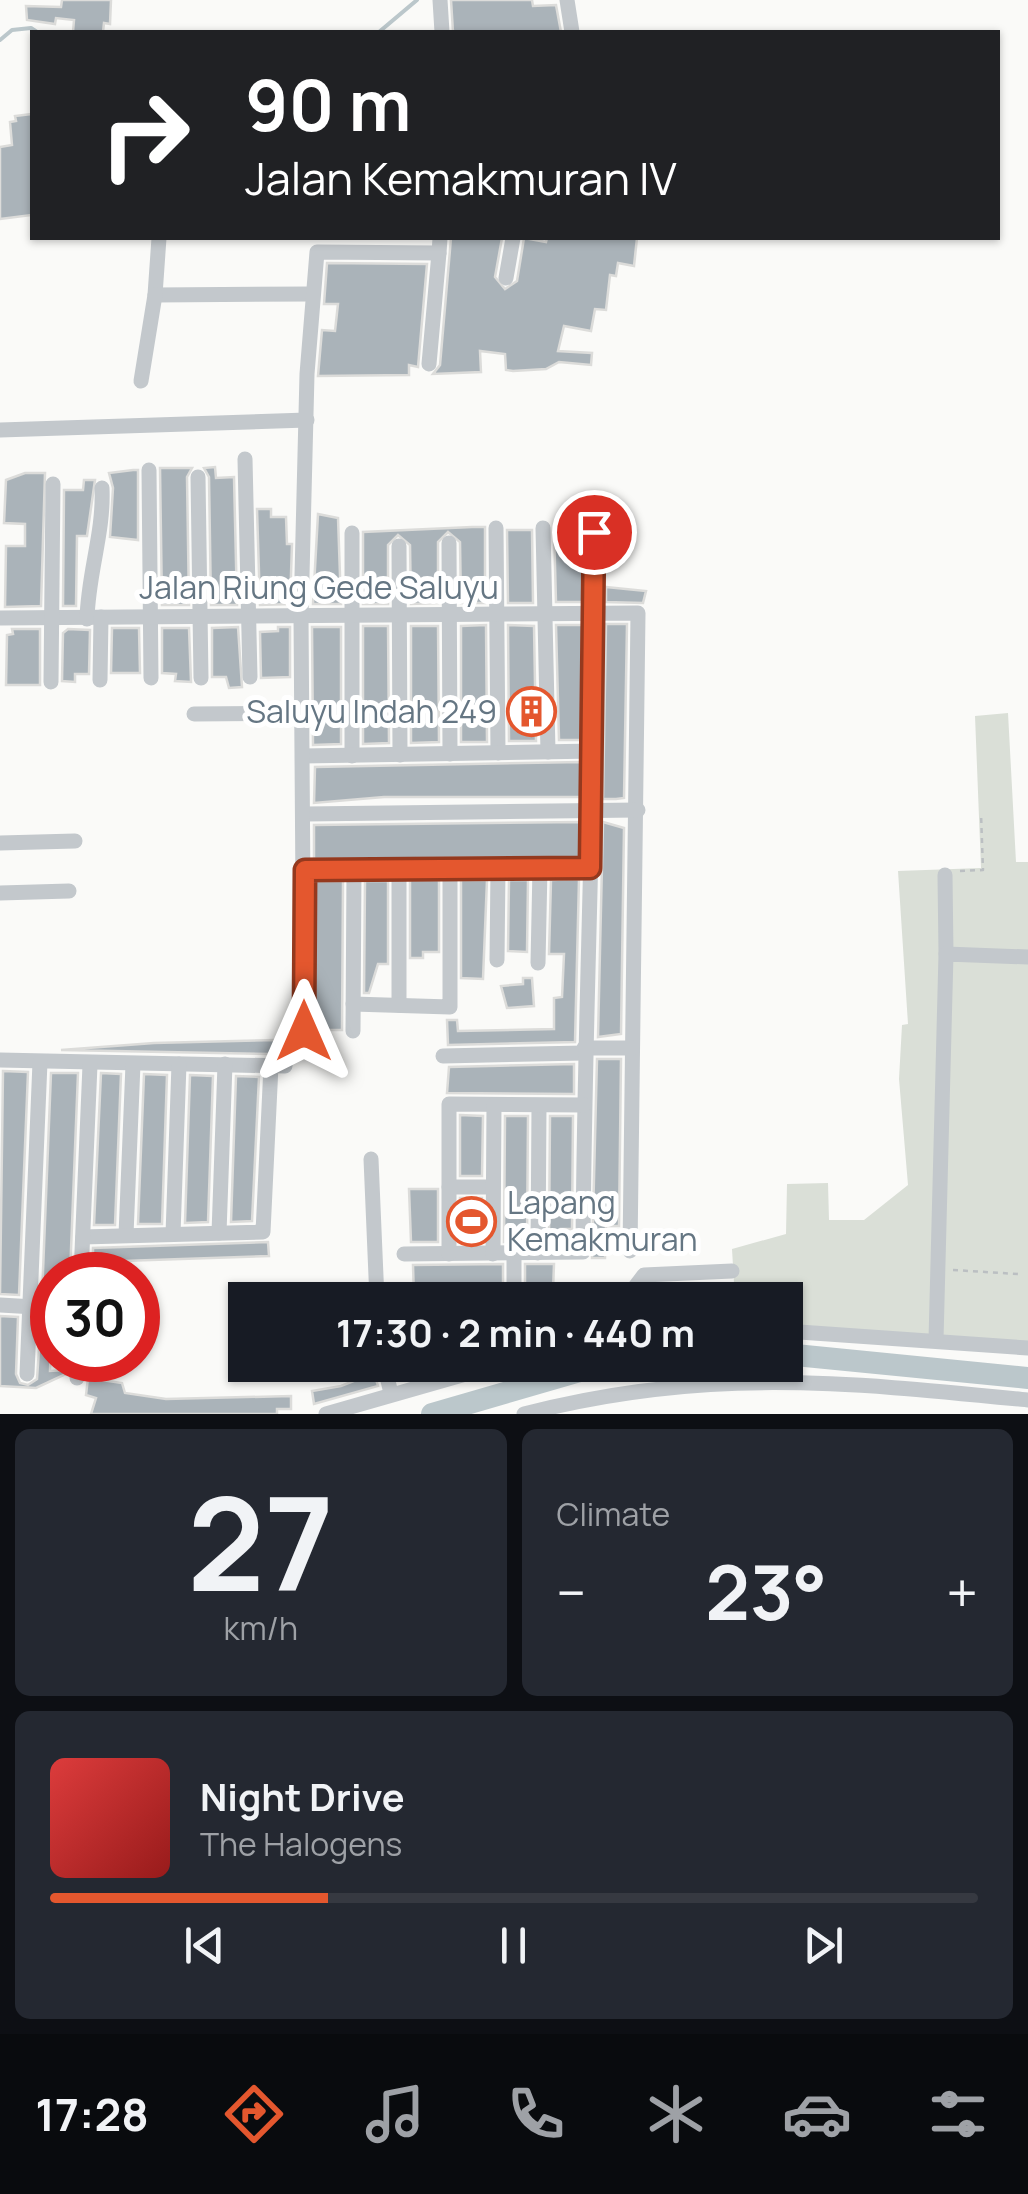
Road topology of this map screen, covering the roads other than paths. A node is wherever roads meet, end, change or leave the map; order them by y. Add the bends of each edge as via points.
1 (440, 0) edge
2 (567, 0) edge
3 (442, 30) edge
4 (572, 30) edge
5 (159, 240) edge
6 (514, 240) edge
7 (323, 243) edge
8 (440, 245) edge
9 (506, 278) dead end
10 (312, 294) junction
11 (155, 295) junction
12 (429, 364) dead end
13 (140, 381) dead end
14 (307, 420) junction
15 (0, 430) edge
16 (245, 458) dead end
17 (149, 470) dead end
18 (198, 477) dead end
19 (54, 484) dead end
20 (102, 488) dead end
21 (496, 528) dead end
22 (543, 528) dead end
23 (594, 532) dead end
24 (352, 533) dead end
25 (449, 543) dead end
26 (399, 546) dead end
27 (593, 613) junction
28 (498, 614) junction
29 (545, 614) junction
30 (400, 615) junction
31 (450, 615) junction
32 (301, 616) junction
33 (354, 616) junction
34 (152, 617) junction
35 (251, 617) junction
36 (0, 618) edge
37 (52, 618) junction
38 (94, 618) junction
39 (200, 618) junction
40 (250, 677) dead end
41 (151, 678) dead end
42 (201, 678) dead end
43 (100, 680) dead end
44 (51, 682) dead end
45 (302, 713) junction
46 (194, 714) dead end
47 (594, 751) junction
48 (548, 752) junction
49 (498, 753) junction
50 (450, 754) junction
51 (400, 755) junction
52 (303, 756) junction
53 (352, 756) junction
54 (638, 810) junction
55 (592, 811) junction
56 (306, 814) junction
57 (76, 841) dead end
58 (0, 843) edge
59 (450, 868) junction
60 (498, 868) junction
61 (540, 868) junction
62 (590, 868) junction
63 (354, 869) junction
64 (398, 869) junction
65 (305, 870) junction
66 (945, 876) road end
67 (69, 891) dead end
68 (0, 893) edge
69 (946, 954) junction
70 (1028, 957) edge
71 (497, 960) dead end
72 (538, 963) dead end
73 (353, 1004) junction
74 (399, 1005) junction
75 (353, 1031) dead end
76 (632, 1048) junction
77 (584, 1051) junction
78 (444, 1056) dead end
79 (0, 1060) edge
80 (40, 1062) junction
81 (133, 1064) junction
82 (179, 1064) junction
83 (225, 1064) junction
84 (90, 1065) junction
85 (270, 1066) junction
86 (494, 1105) junction
87 (584, 1105) junction
88 (539, 1106) junction
89 (370, 1159) dead end
90 (449, 1187) junction
91 (494, 1187) junction
92 (219, 1233) junction
93 (172, 1234) junction
94 (126, 1236) junction
95 (83, 1237) junction
96 (32, 1252) edge
97 (82, 1252) edge
98 (630, 1252) dead end
99 (538, 1253) junction
100 (404, 1254) dead end
101 (449, 1254) junction
102 (493, 1254) junction
103 (514, 1254) junction
104 (732, 1271) dead end
105 (376, 1282) edge
106 (514, 1282) edge
107 (638, 1282) edge
108 (0, 1305) edge
109 (30, 1307) joint
110 (803, 1332) edge
111 (936, 1340) junction
112 (1028, 1348) edge
113 (27, 1374) dead end
114 (389, 1382) edge
115 (433, 1382) edge
116 (392, 1393) junction
117 (1028, 1400) edge
118 (326, 1414) edge
119 (524, 1414) edge

1 - 3 street
2 - 4 street
5 - 11 street
6 - 9 street
7 - 8 street
7 - 10 street
8 - 12 street
10 - 11 street
10 - 14 street
11 - 13 street
14 - 15 street
14 - 32 street
16 - 35 street
17 - 34 street
18 - 39 street
19 - 37 street
20 - 38 street via 102,534 88,590
21 - 28 street
22 - 29 street
23 - 27 street
24 - 33 street
25 - 31 street
26 - 30 street
27 - 29 street, Jalan Riung Gede Saluyu
27 - 47 street
27 - 54 street, Jalan Riung Gede Saluyu via 638,612
28 - 29 street, Jalan Riung Gede Saluyu
28 - 31 street, Jalan Riung Gede Saluyu
28 - 49 street
29 - 48 street
30 - 31 street, Jalan Riung Gede Saluyu
30 - 33 street, Jalan Riung Gede Saluyu
30 - 51 street
31 - 50 street
32 - 33 street, Jalan Riung Gede Saluyu
32 - 35 street, Jalan Riung Gede Saluyu
32 - 45 street
33 - 53 street
34 - 38 street, Jalan Riung Gede Saluyu
34 - 39 street, Jalan Riung Gede Saluyu
34 - 41 street
35 - 39 street, Jalan Riung Gede Saluyu
35 - 40 street
36 - 37 street, Jalan Riung Gede Saluyu
37 - 38 street, Jalan Riung Gede Saluyu
37 - 44 street
38 - 43 street
39 - 42 street
45 - 46 street
45 - 52 street
47 - 48 street
47 - 55 street
48 - 49 street
49 - 50 street
50 - 51 street
51 - 53 street
52 - 53 street
52 - 56 street
54 - 55 street
54 - 76 street
55 - 56 street
55 - 62 street
56 - 65 street
57 - 58 street
59 - 60 street
59 - 64 street
59 - 74 street via 450,1007
60 - 61 street
60 - 71 street
61 - 62 street
61 - 72 street
62 - 77 street
63 - 64 street
63 - 65 street
63 - 73 street
64 - 74 street
65 - 85 street via 304,1023 287,1032 286,1066
66 - 69 street
67 - 68 street
69 - 70 street
69 - 111 street
73 - 74 street
73 - 75 street
76 - 77 street
76 - 98 street
77 - 78 street
77 - 87 street
79 - 80 street
80 - 84 street
80 - 96 street
81 - 82 street
81 - 84 street
81 - 94 street
82 - 83 street
82 - 93 street
83 - 85 street
83 - 92 street
84 - 95 street
85 - 92 street via 263,1232
86 - 88 street
86 - 90 street via 450,1104
86 - 91 street
87 - 88 street
87 - 99 street via 583,1252
88 - 99 street
89 - 105 street
90 - 91 street
90 - 101 street
91 - 102 street
92 - 93 street
93 - 94 street
94 - 95 street
95 - 97 street
99 - 103 street
100 - 101 street
101 - 102 street
102 - 103 street
103 - 106 street
104 - 107 street via 644,1274
108 - 109 street
109 - 113 street
110 - 111 street
111 - 112 street
114 - 116 street
115 - 116 street
116 - 118 street
117 - 119 street via 764,1379 668,1384

